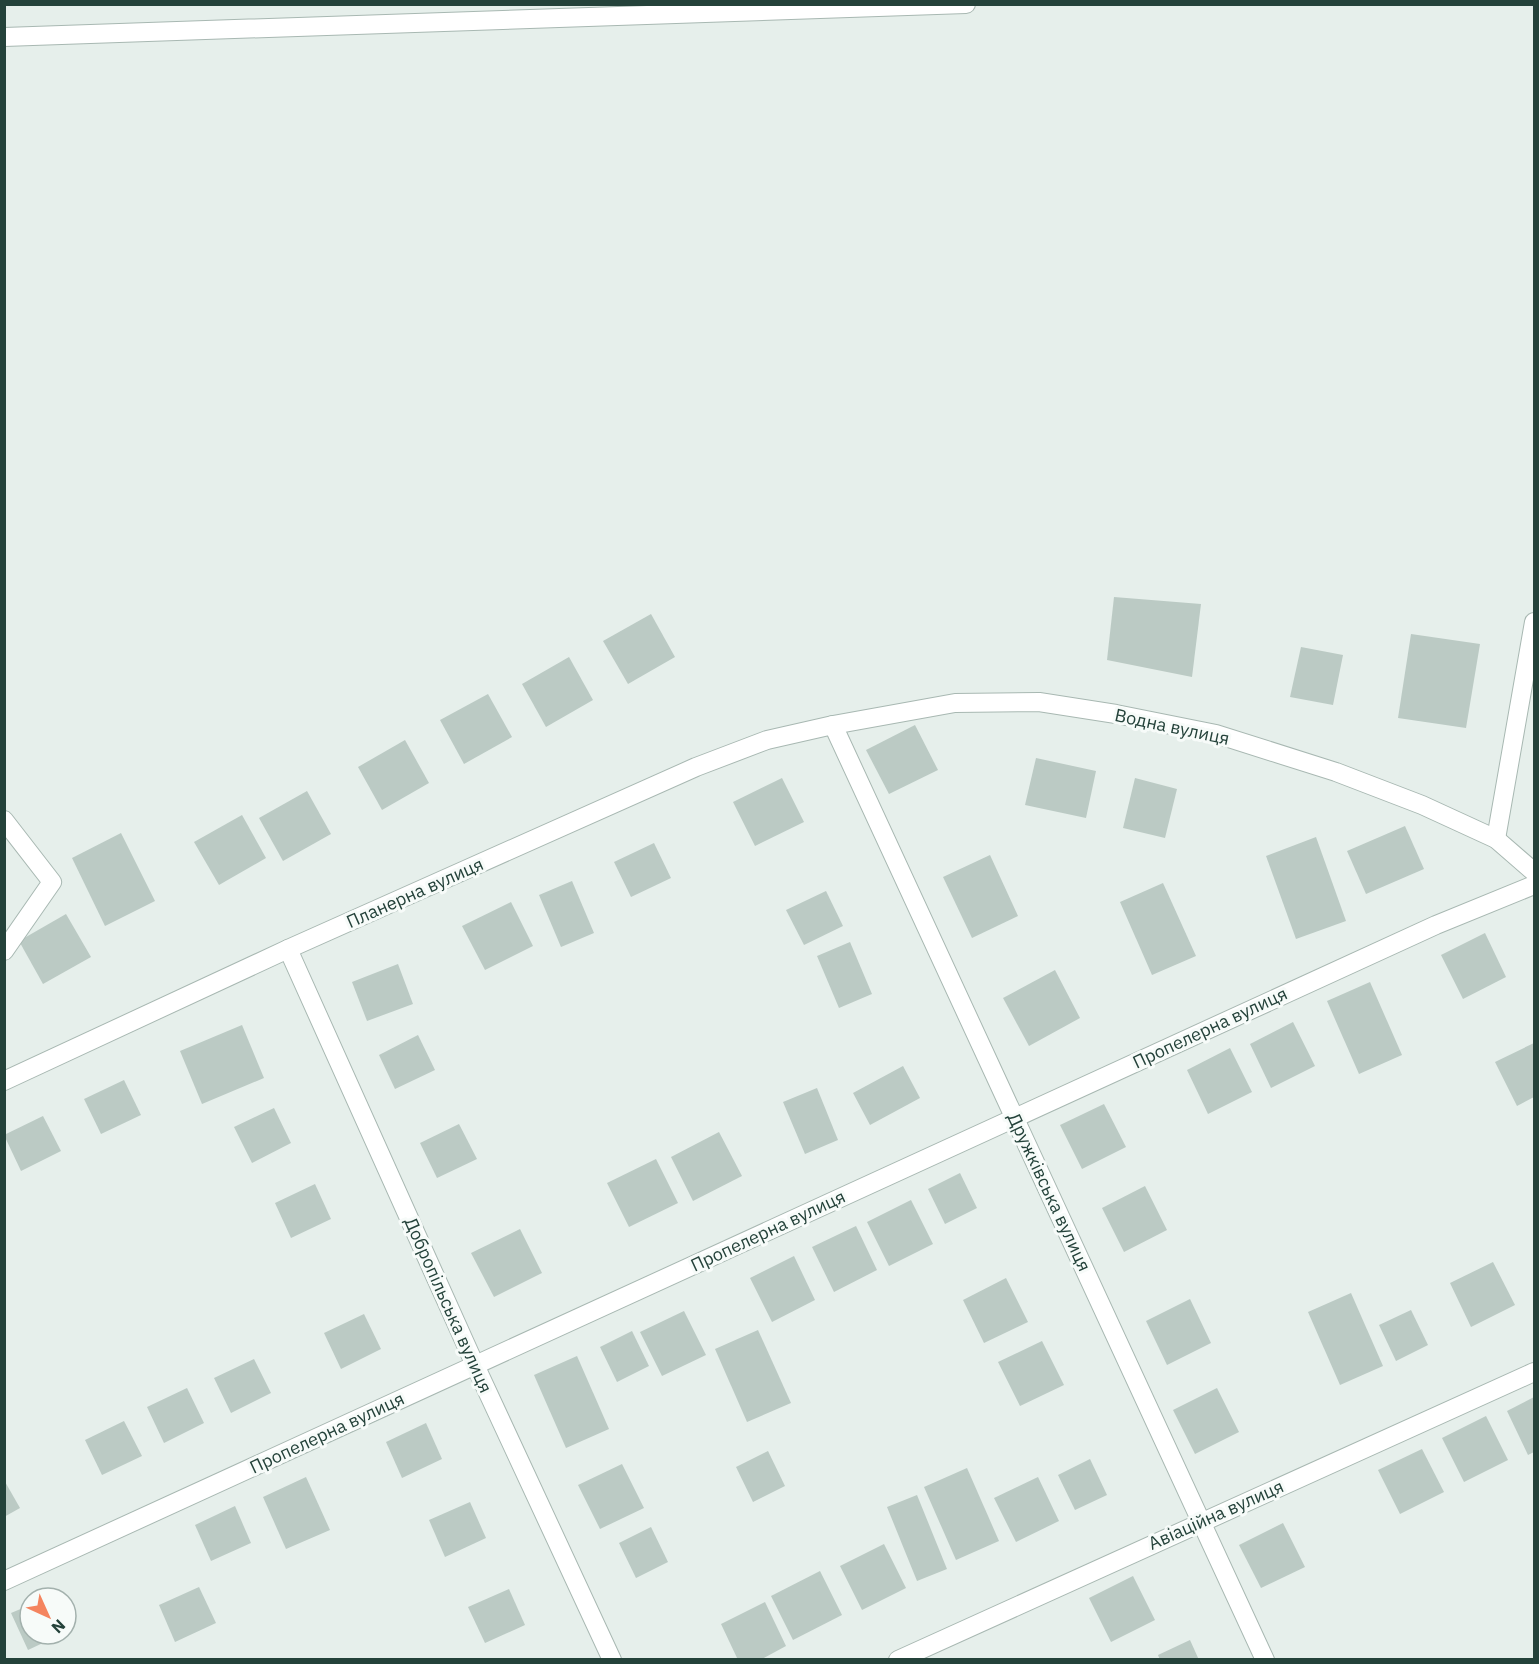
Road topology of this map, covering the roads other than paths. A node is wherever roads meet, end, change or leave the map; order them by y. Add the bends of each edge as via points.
1 (966, 4) edge
2 (4, 37) edge
3 (1534, 622) edge
4 (833, 724) junction
5 (4, 820) edge
6 (1496, 839) junction
7 (1534, 872) edge
8 (1534, 885) edge
9 (288, 949) junction
10 (4, 951) edge
11 (4, 1081) edge
12 (1014, 1118) junction
13 (475, 1365) junction
14 (1534, 1371) edge
15 (1201, 1522) junction
16 (4, 1581) edge
17 (612, 1659) edge
18 (898, 1659) edge
19 (1264, 1659) edge

1 - 2 street
3 - 6 street
4 - 6 street, Водна вулиця via 955,703 1039,702 1116,714 1216,734 1336,772
4 - 9 street, Планерна вулиця via 766,740 696,767
4 - 12 street, Дружківська вулиця
5 - 10 street via 52,882
6 - 7 street, Водна вулиця
8 - 12 street, Пропелерна вулиця via 1436,925
9 - 11 street, Планерна вулиця
9 - 13 street, Добропільська вулиця
12 - 13 street, Пропелерна вулиця
12 - 15 street, Дружківська вулиця
13 - 16 street, Пропелерна вулиця
13 - 17 street, Добропільська вулиця
14 - 15 street, Авіаційна вулиця
15 - 18 street, Авіаційна вулиця
15 - 19 street, Дружківська вулиця

